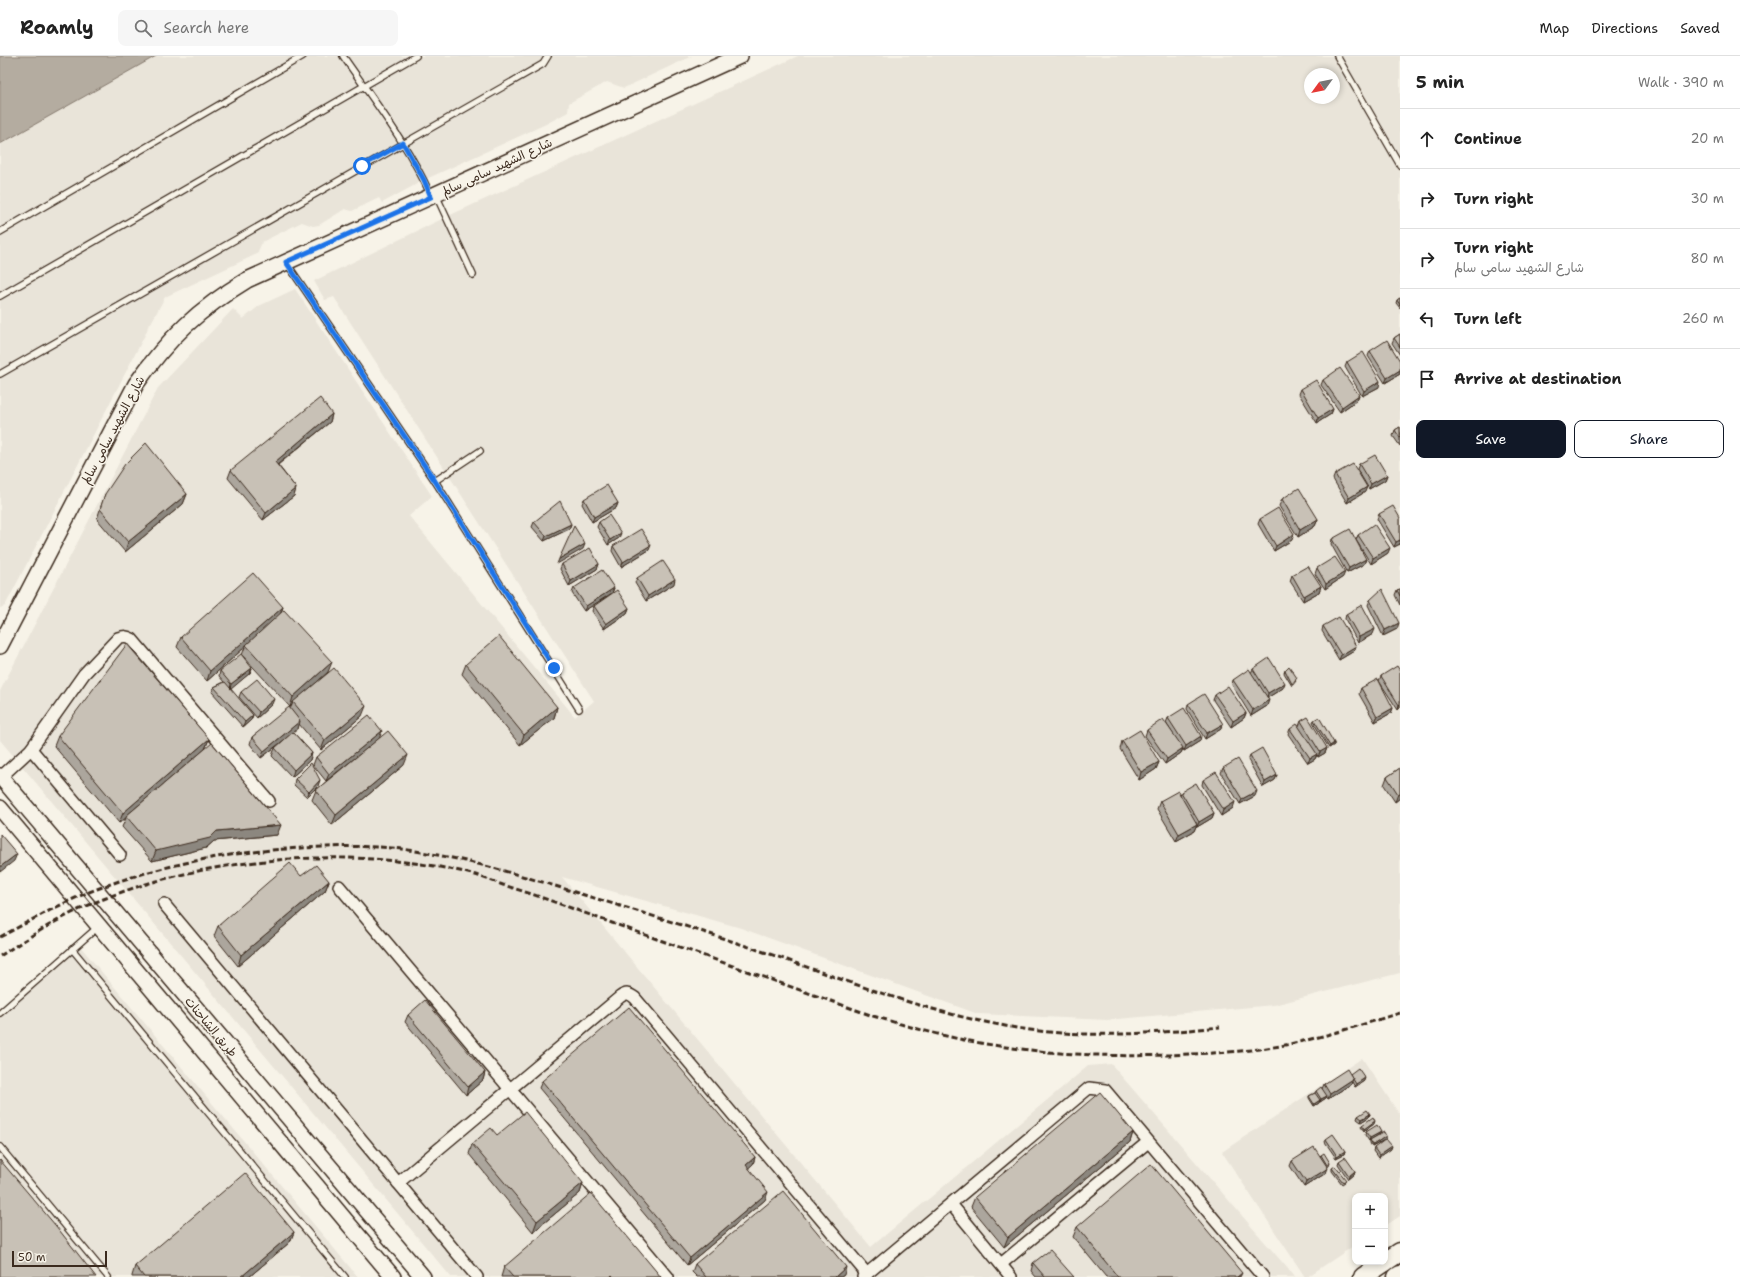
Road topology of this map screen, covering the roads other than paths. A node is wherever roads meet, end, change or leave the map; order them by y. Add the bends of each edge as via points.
1 (302, 56) edge
2 (343, 56) edge
3 (416, 56) edge
4 (548, 56) edge
5 (740, 56) edge
6 (1337, 56) edge
7 (364, 86) junction
8 (403, 143) junction
9 (1400, 165) edge
10 (434, 196) junction
11 (0, 232) edge
12 (286, 262) junction
13 (473, 275) dead end
14 (0, 296) edge
15 (0, 374) edge
16 (480, 451) dead end
17 (435, 481) junction
18 (0, 646) edge
19 (579, 709) dead end
20 (31, 749) junction
21 (0, 776) edge
22 (269, 801) dead end
23 (0, 808) edge
24 (120, 855) dead end
25 (339, 886) dead end
26 (164, 904) dead end
27 (100, 926) junction
28 (72, 949) junction
29 (0, 1013) edge
30 (510, 1089) junction
31 (1148, 1142) junction
32 (0, 1147) edge
33 (332, 1170) junction
34 (398, 1182) junction
35 (317, 1185) junction
36 (951, 1204) junction
37 (1400, 1252) edge
38 (1388, 1260) edge
39 (1001, 1264) junction
40 (1381, 1265) edge
41 (1400, 1275) edge
42 (865, 1276) edge
43 (108, 1277) edge
44 (345, 1277) edge
45 (393, 1277) edge
46 (423, 1277) edge
47 (477, 1277) edge
48 (668, 1277) edge
49 (1011, 1277) edge
50 (1263, 1277) edge
51 (1363, 1277) edge
52 (1397, 1277) edge

1 - 11 lane
2 - 7 lane
3 - 7 lane
4 - 8 lane via 543,64
5 - 10 main road, شارع الشهيد سامى سالم
6 - 9 lane
7 - 8 lane
7 - 14 lane
8 - 10 lane
8 - 15 lane
10 - 12 main road, شارع الشهيد سامى سالم
10 - 13 lane
12 - 17 lane
12 - 18 main road, شارع الشهيد سامى سالم via 247,280 221,296 174,335 154,359 136,384
16 - 17 lane
17 - 19 lane
20 - 21 street
20 - 22 street via 90,666 118,638 128,637
20 - 24 street
21 - 33 main road, طريق الشاحنات
23 - 27 main road, طريق الشاحنات
25 - 30 street
26 - 34 street
27 - 28 lane
27 - 35 main road, طريق الشاحنات
28 - 29 lane
28 - 44 lane
30 - 34 street
30 - 42 street via 620,997 630,994
30 - 48 street
31 - 36 street via 1105,1090 1089,1088
31 - 39 street
31 - 50 street
32 - 43 lane
33 - 35 main road via 325,1170 319,1175
33 - 46 main road, طريق الشاحنات
34 - 47 street
35 - 45 main road, طريق الشاحنات
36 - 39 street
36 - 42 street
37 - 38 highway
39 - 49 street
40 - 51 highway
41 - 52 highway

